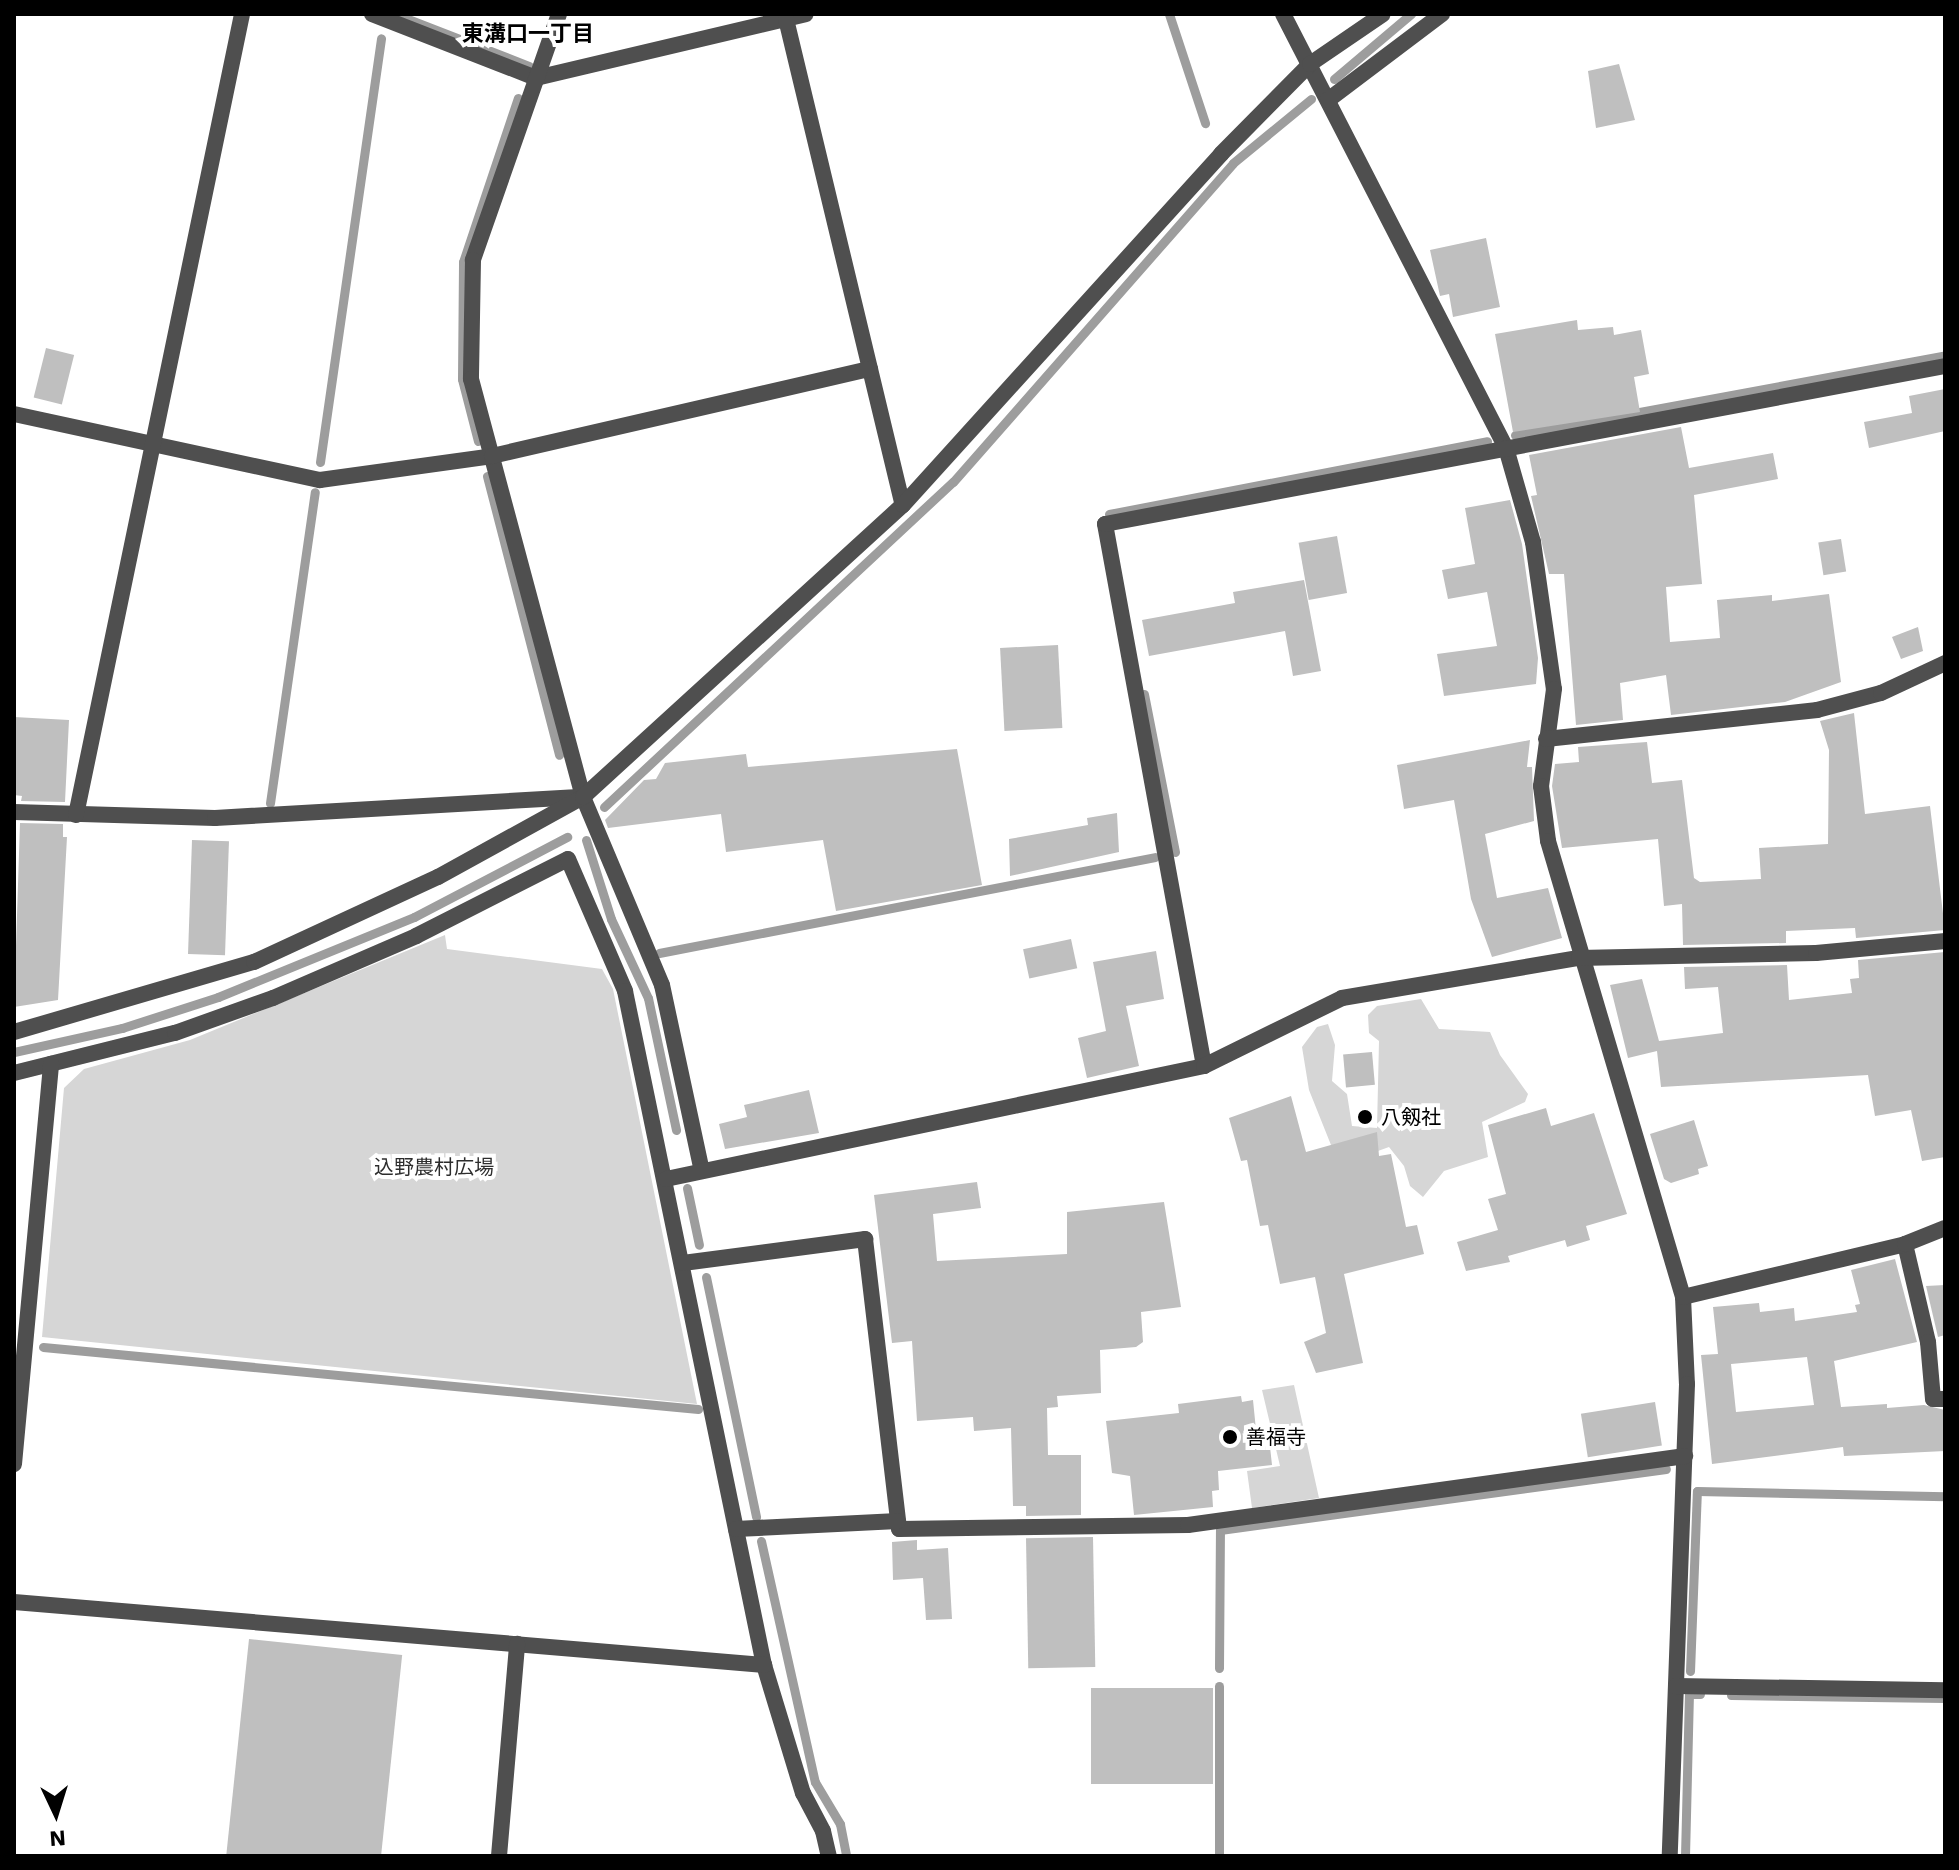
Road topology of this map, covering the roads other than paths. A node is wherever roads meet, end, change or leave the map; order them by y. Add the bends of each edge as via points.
1 (242, 14) edge
2 (372, 14) edge
3 (559, 14) edge
4 (806, 14) edge
5 (1283, 14) edge
6 (1383, 14) edge
7 (1442, 14) edge
8 (786, 19) junction
9 (1310, 64) junction
10 (536, 78) junction
11 (1328, 100) junction
12 (1945, 366) edge
13 (870, 369) junction
14 (14, 414) edge
15 (153, 442) junction
16 (1506, 448) junction
17 (492, 456) junction
18 (903, 505) junction
19 (1945, 663) edge
20 (1546, 739) junction
21 (583, 797) junction
22 (14, 812) edge
23 (76, 815) junction
24 (1945, 941) edge
25 (1579, 958) junction
26 (14, 1032) edge
27 (51, 1064) junction
28 (1204, 1066) junction
29 (14, 1073) edge
30 (702, 1171) junction
31 (666, 1179) junction
32 (1945, 1228) edge
33 (1905, 1244) junction
34 (683, 1263) junction
35 (1683, 1297) junction
36 (1945, 1399) edge
37 (1685, 1456) junction
38 (14, 1464) edge
39 (898, 1521) junction
40 (736, 1529) junction
41 (14, 1602) edge
42 (517, 1644) junction
43 (764, 1665) junction
44 (1676, 1686) junction
45 (1945, 1690) edge
46 (499, 1856) edge
47 (829, 1856) edge
48 (1670, 1856) edge

1 - 15 street
2 - 10 street
3 - 10 street
4 - 8 street
5 - 9 street
6 - 9 street
7 - 11 street
8 - 10 street
8 - 13 street
9 - 11 street
9 - 18 street via 1221,154
10 - 17 street via 473,260 471,379
11 - 16 street
12 - 16 street
13 - 17 street
13 - 18 street
14 - 15 street
15 - 17 street via 320,480
15 - 23 street
16 - 20 street via 1533,542 1550,633 1554,689
16 - 28 street via 1105,524
17 - 21 street
18 - 21 street
19 - 20 street via 1881,693 1817,710
20 - 25 street via 1541,786 1548,841
21 - 23 street via 215,818
21 - 26 street via 438,877 254,962
21 - 30 street via 662,985
22 - 23 street
24 - 25 street via 1816,953
25 - 28 street via 1342,998
25 - 35 street
27 - 29 street
27 - 31 street via 175,1033 273,998 416,936 568,859 625,991
27 - 38 street
28 - 30 street
30 - 31 street
31 - 34 street
32 - 33 street
33 - 35 street
33 - 36 street via 1928,1342 1933,1399
34 - 39 street via 865,1239
34 - 40 street
35 - 37 street
37 - 39 street via 1188,1525 899,1529
37 - 44 street
39 - 40 street
40 - 43 street
41 - 42 street
42 - 43 street
42 - 46 street
43 - 47 street via 803,1793
44 - 45 street
44 - 48 street

